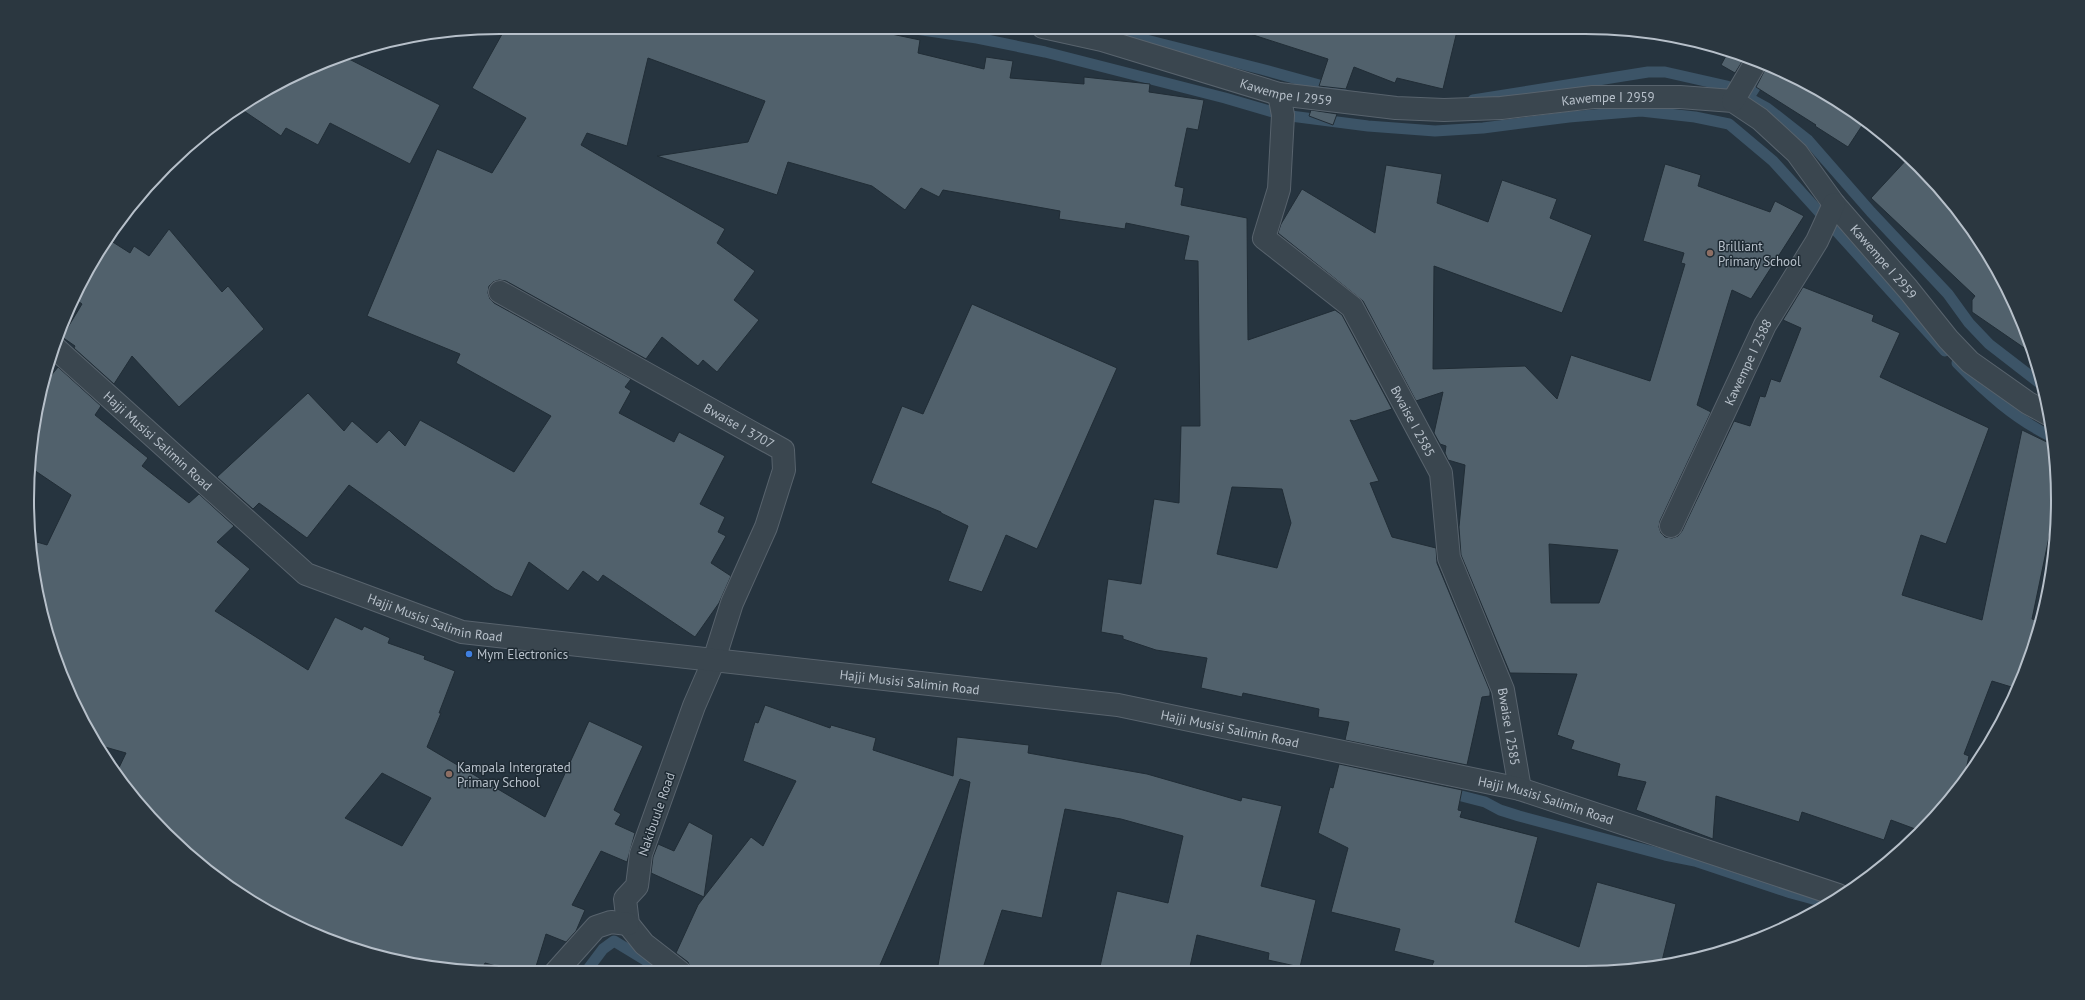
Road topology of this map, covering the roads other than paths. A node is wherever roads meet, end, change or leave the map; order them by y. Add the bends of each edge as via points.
1 (1075, 34) edge
2 (1754, 66) edge
3 (1279, 94) junction
4 (1733, 101) junction
5 (1834, 204) junction
6 (500, 292) dead end
7 (59, 351) edge
8 (2042, 411) edge
9 (1670, 526) dead end
10 (714, 660) junction
11 (1520, 789) junction
12 (1833, 894) edge
13 (628, 924) junction
14 (561, 966) edge
15 (672, 966) edge

1 - 3 street, Kawempe I 2959
2 - 4 street
3 - 4 street, Kawempe I 2959 via 1396,108 1444,110 1501,108 1593,97 1680,97
3 - 11 street, Bwaise I 2585 via 1283,115 1279,189 1264,238 1352,307 1441,473 1449,558 1503,690
4 - 5 street, Kawempe I 2959 via 1760,119 1797,154
5 - 8 street, Kawempe I 2959 via 1970,362
5 - 9 street, Kawempe I 2588 via 1817,241 1765,325
6 - 10 street, Bwaise I 3707 via 783,450 784,470 766,527 732,604
7 - 10 street, Hajji Musisi Salimin Road via 306,574 462,632
10 - 11 street, Hajji Musisi Salimin Road via 1118,705
10 - 13 street, Nakibuule Road via 694,706 640,854 637,886 625,899
11 - 12 street, Hajji Musisi Salimin Road
13 - 14 street via 611,922 596,927
13 - 15 street via 644,944

